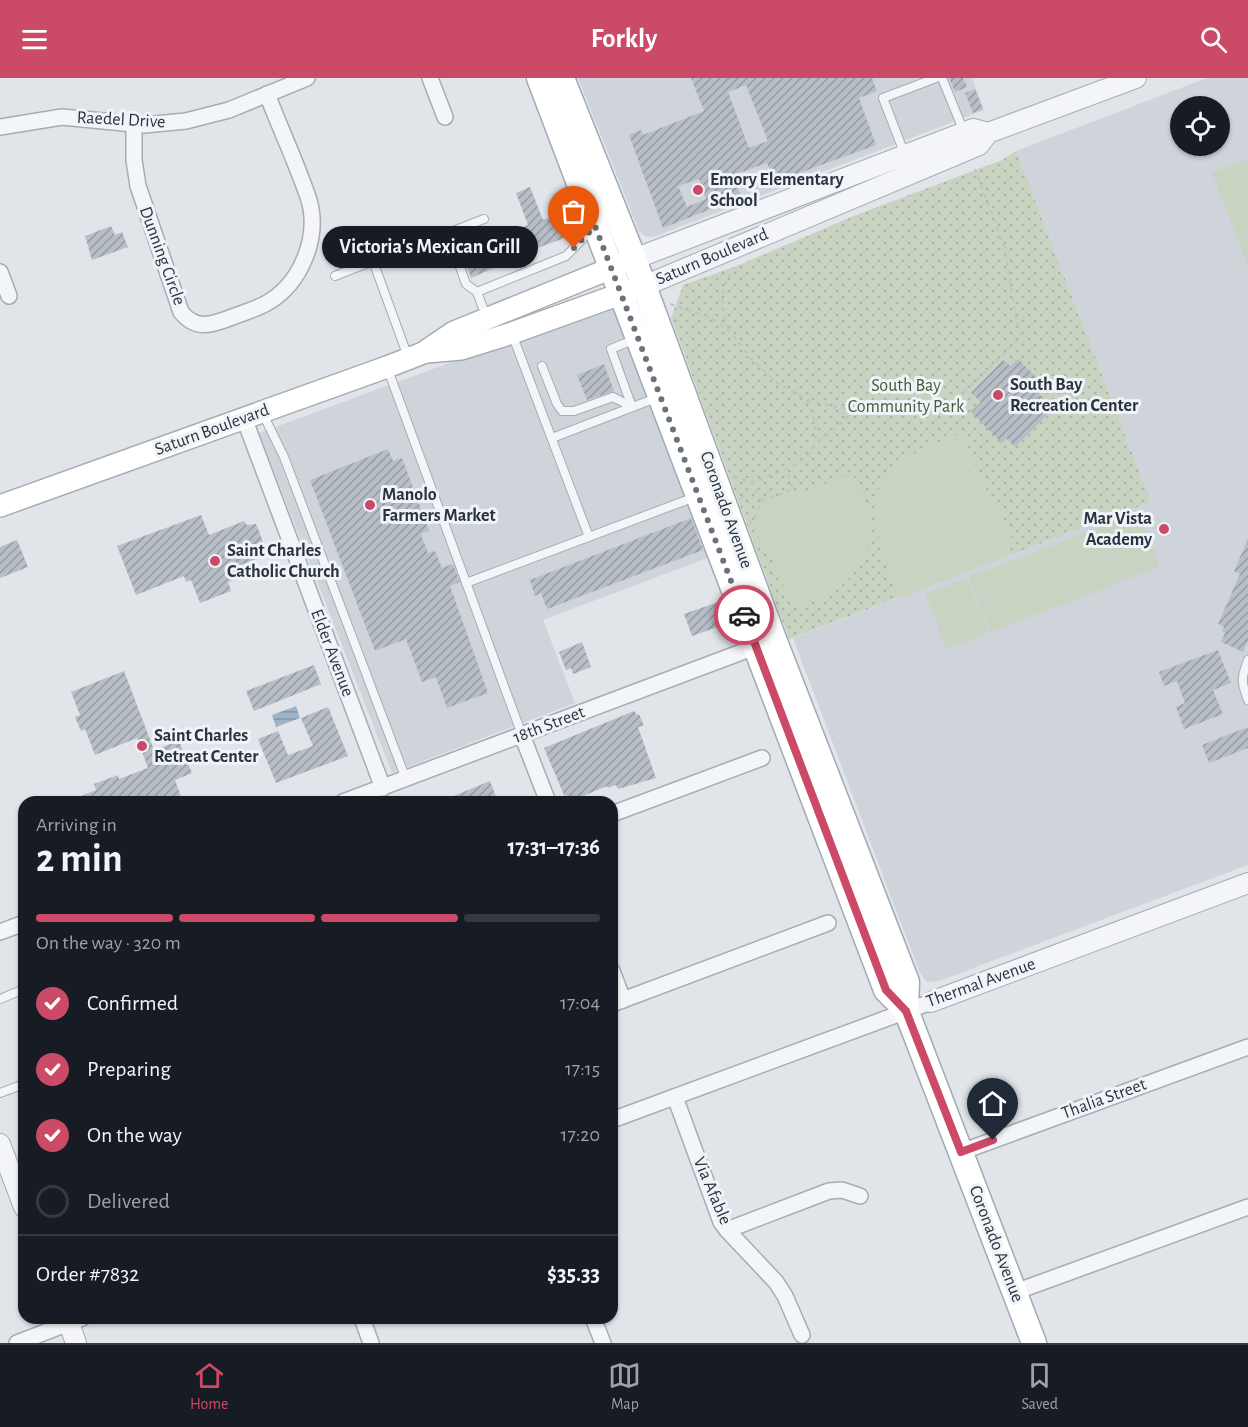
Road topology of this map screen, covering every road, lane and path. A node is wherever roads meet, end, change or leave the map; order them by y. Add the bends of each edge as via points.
1 (307, 78) edge
2 (430, 78) edge
3 (539, 78) edge
4 (562, 78) edge
5 (936, 78) edge
6 (942, 78) edge
7 (1136, 78) edge
8 (267, 94) junction
9 (444, 117) dead end
10 (134, 125) junction
11 (0, 127) edge
12 (965, 133) junction
13 (988, 133) junction
14 (906, 156) junction
15 (975, 169) dead end
16 (484, 219) dead end
17 (595, 226) junction
18 (634, 259) junction
19 (737, 263) dead end
20 (612, 268) junction
21 (0, 272) edge
22 (335, 276) dead end
23 (644, 286) junction
24 (477, 292) junction
25 (621, 294) junction
26 (9, 296) dead end
27 (666, 304) dead end
28 (487, 319) junction
29 (730, 331) junction
30 (512, 333) junction
31 (638, 338) junction
32 (416, 355) junction
33 (542, 366) dead end
34 (387, 367) junction
35 (660, 396) junction
36 (807, 400) junction
37 (632, 407) junction
38 (855, 411) junction
39 (253, 415) junction
40 (552, 438) junction
41 (816, 444) junction
42 (786, 469) junction
43 (734, 477) dead end
44 (753, 482) junction
45 (699, 496) junction
46 (761, 501) junction
47 (0, 506) edge
48 (724, 506) junction
49 (733, 529) junction
50 (590, 537) junction
51 (466, 583) junction
52 (765, 643) junction
53 (1248, 660) edge
54 (1248, 700) edge
55 (522, 735) junction
56 (762, 758) dead end
57 (406, 778) junction
58 (383, 788) junction
59 (360, 796) edge
60 (546, 796) edge
61 (618, 812) edge
62 (1248, 883) edge
63 (828, 922) dead end
64 (18, 925) edge
65 (0, 932) edge
66 (18, 992) edge
67 (0, 999) edge
68 (618, 1002) edge
69 (931, 1002) joint
70 (906, 1011) junction
71 (1248, 1047) edge
72 (18, 1086) edge
73 (0, 1093) edge
74 (675, 1097) junction
75 (618, 1118) edge
76 (0, 1144) edge
77 (961, 1152) junction
78 (4, 1168) edge
79 (18, 1195) edge
80 (860, 1196) dead end
81 (1248, 1207) edge
82 (727, 1230) junction
83 (1015, 1292) junction
84 (63, 1324) edge
85 (74, 1324) edge
86 (364, 1324) edge
87 (595, 1324) edge
88 (802, 1335) dead end
89 (17, 1343) edge
90 (76, 1343) edge
91 (371, 1343) edge
92 (603, 1343) edge
93 (1034, 1343) edge

1 - 8 street, Raedel Drive
2 - 9 street
3 - 17 main road, Coronado Avenue
4 - 18 main road, Coronado Avenue
5 - 14 lane via 883,98
6 - 12 lane
7 - 13 street, Saturn Boulevard
8 - 10 street, Raedel Drive via 229,110 186,121
8 - 10 street, Dunning Circle via 308,197 308,251 291,282 265,305 212,325 196,324 181,312 138,186
10 - 11 street, Raedel Drive via 62,117
12 - 13 street, Saturn Boulevard via 973,129
12 - 14 street, Saturn Boulevard
13 - 23 street, Saturn Boulevard via 979,146
14 - 18 street, Saturn Boulevard
15 - 38 path via 1005,249 1021,337 954,402
16 - 24 lane via 448,233 466,284
17 - 20 main road, Coronado Avenue
17 - 24 lane via 566,256
18 - 20 main road, Saturn Boulevard
18 - 23 main road, Coronado Avenue
19 - 29 path via 725,281 722,296 723,316
20 - 25 main road, Coronado Avenue
20 - 28 main road, Saturn Boulevard
21 - 26 street
22 - 32 lane via 373,261
23 - 25 main road, Saturn Boulevard
23 - 48 main road, Coronado Avenue
24 - 28 lane
25 - 30 main road, Saturn Boulevard
25 - 31 main road, Coronado Avenue
27 - 29 path via 709,317
28 - 32 main road, Saturn Boulevard via 454,332
29 - 36 path via 750,358 776,382
30 - 32 main road, Saturn Boulevard via 460,349
30 - 40 lane
31 - 35 main road, Coronado Avenue
31 - 37 lane via 610,349
32 - 34 main road, Saturn Boulevard
33 - 37 lane via 562,411 574,411 614,397
34 - 39 main road, Saturn Boulevard
34 - 51 lane
35 - 37 lane
35 - 45 main road, Coronado Avenue
36 - 38 path
36 - 41 path via 815,423
37 - 40 lane
38 - 41 path
39 - 47 main road, Saturn Boulevard
39 - 57 lane via 284,457
39 - 58 street, Elder Avenue
40 - 50 lane
41 - 42 path via 804,459
42 - 44 path
42 - 46 path via 793,489
43 - 44 path
44 - 46 path
44 - 48 path via 741,499
45 - 50 lane
45 - 52 main road, Coronado Avenue
46 - 49 path via 753,521
48 - 49 main road, Coronado Avenue
49 - 52 main road, Coronado Avenue
50 - 51 lane
51 - 55 lane
52 - 55 street, 18th Street
52 - 70 main road, Coronado Avenue via 907,982
53 - 54 lane via 1242,677
55 - 57 street, 18th Street
55 - 60 street
56 - 61 street
57 - 58 street, 18th Street
58 - 59 street, 18th Street
62 - 69 street, Thermal Avenue
63 - 68 street
64 - 65 street
66 - 67 lane
69 - 70 street, Thermal Avenue
70 - 74 street, Thermal Avenue
70 - 77 main road, Coronado Avenue
71 - 77 street, Thalia Street
72 - 73 lane
74 - 75 street, Thermal Avenue
74 - 82 street, Via Afable
76 - 78 street
77 - 83 main road, Coronado Avenue
78 - 79 street
80 - 82 street via 842,1190 829,1191
81 - 83 street
82 - 88 street, Via Afable via 776,1282
83 - 93 main road, Coronado Avenue
84 - 89 street
85 - 90 street
86 - 91 street
87 - 92 street

